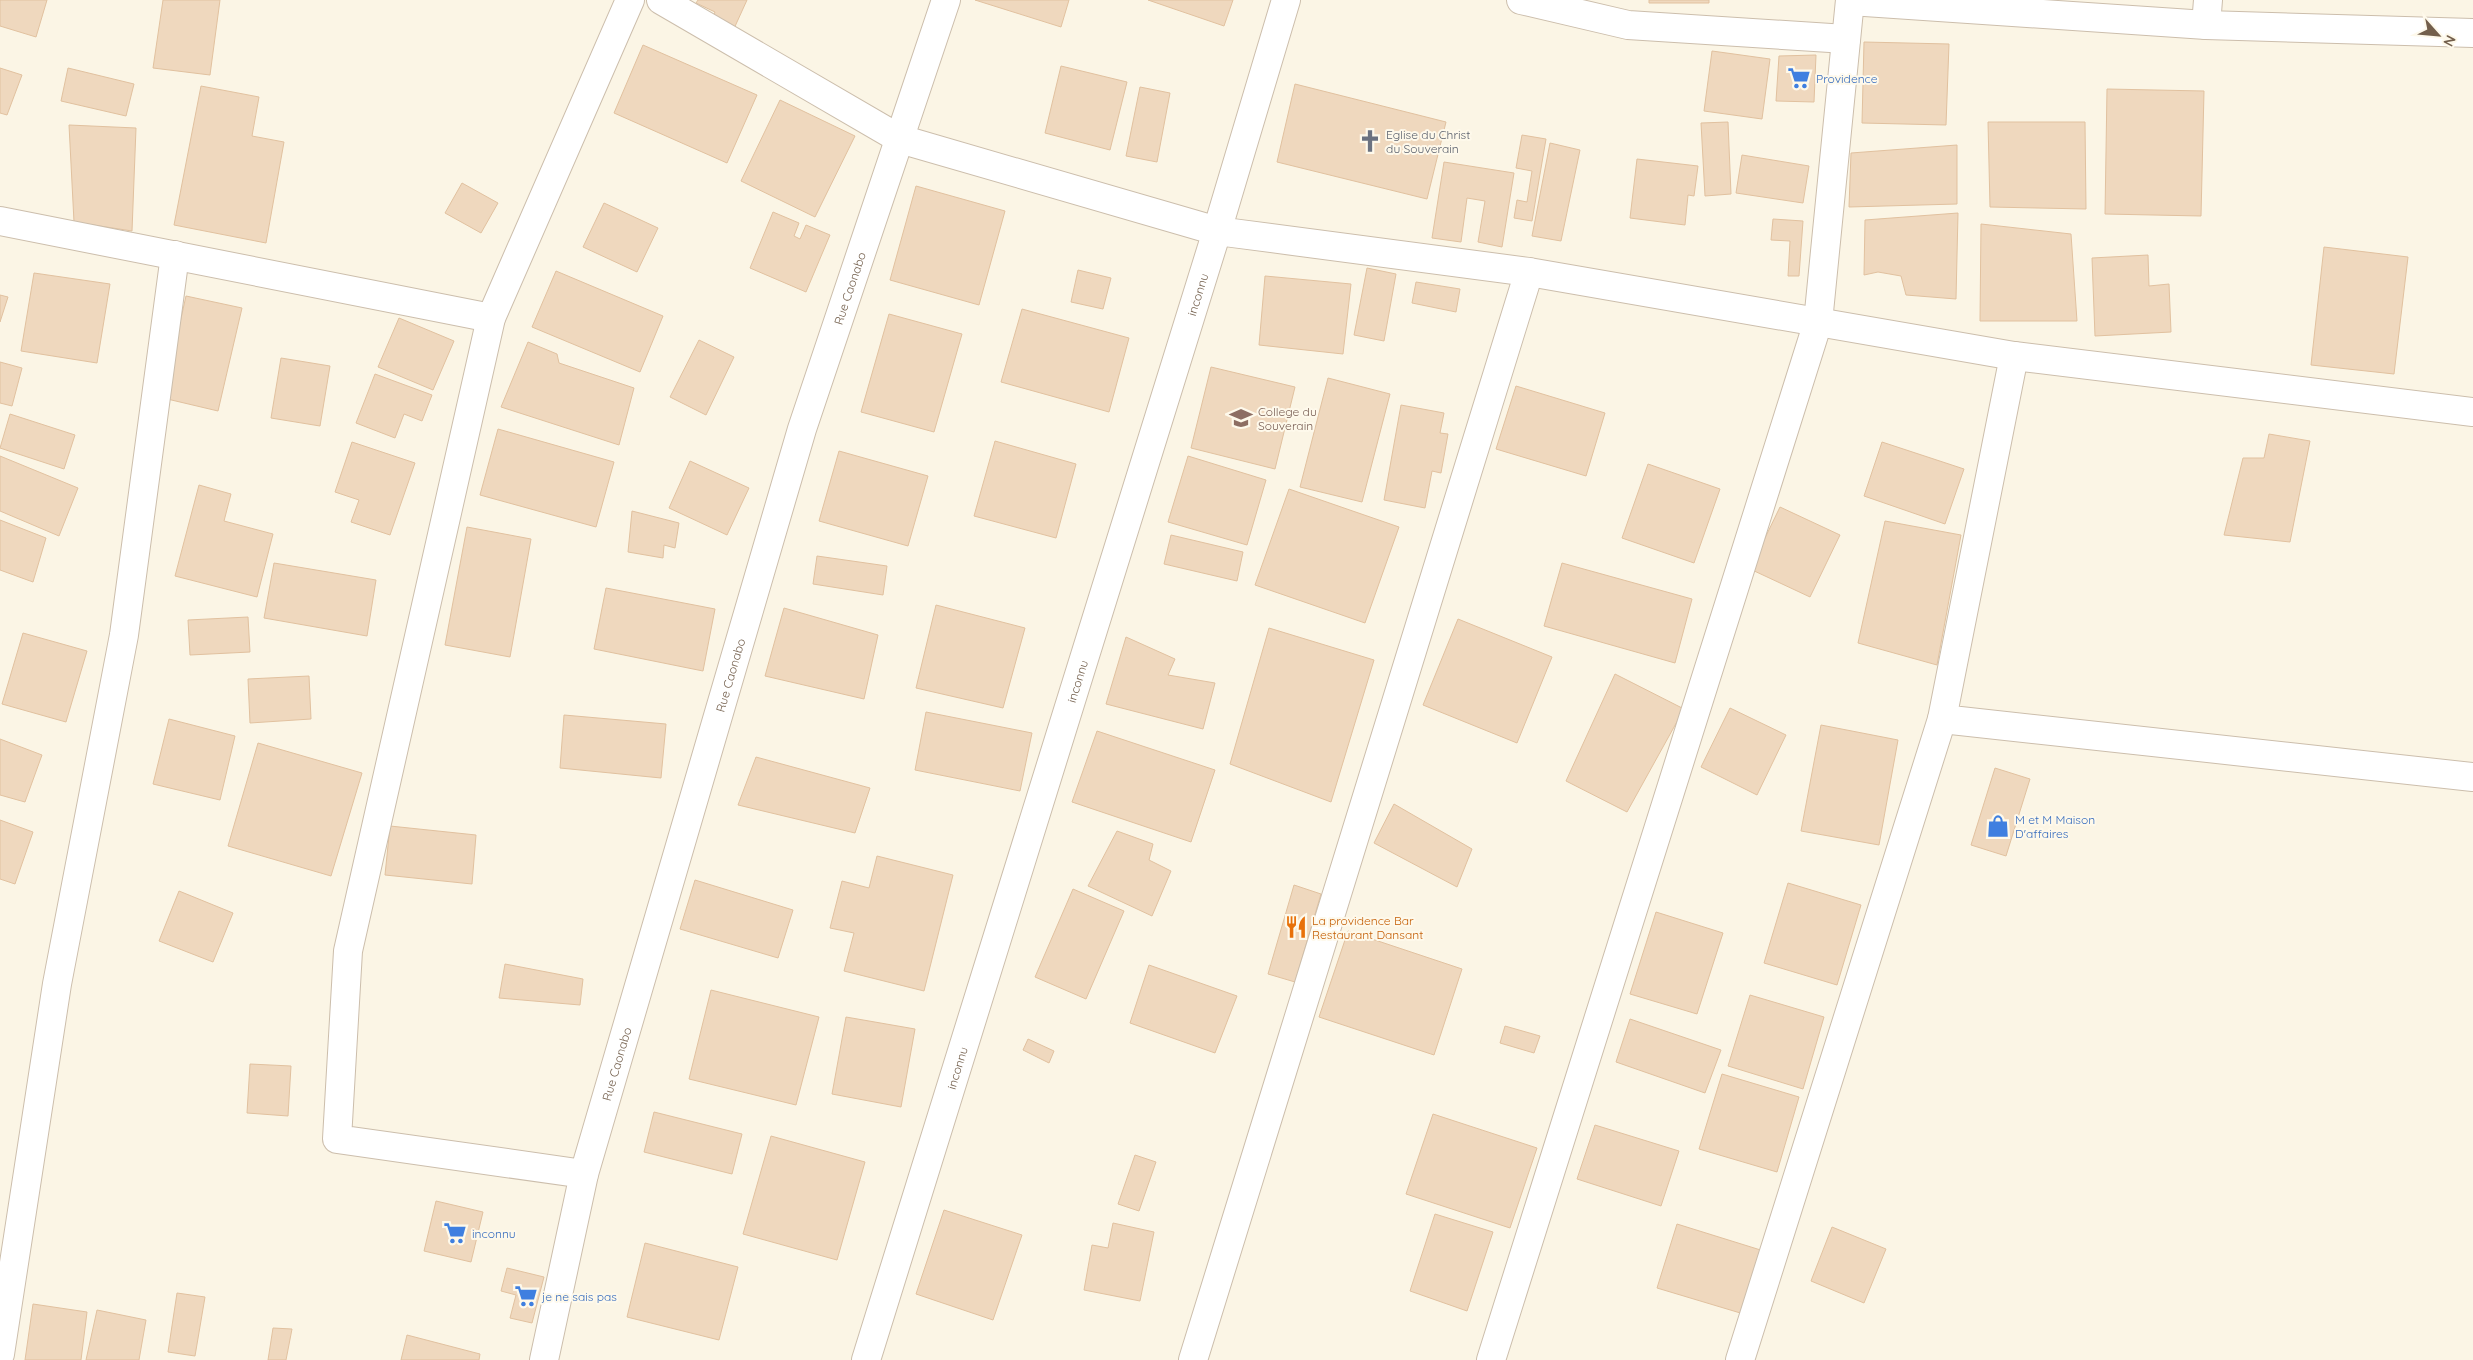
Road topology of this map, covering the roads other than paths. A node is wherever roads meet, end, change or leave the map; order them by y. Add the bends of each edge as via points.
1 (630, 0) edge
2 (661, 0) edge
3 (946, 0) edge
4 (1286, 0) edge
5 (1521, 0) edge
6 (1850, 0) edge
7 (2207, 13) edge
8 (2473, 33) edge
9 (1846, 38) junction
10 (900, 140) junction
11 (0, 221) edge
12 (1217, 231) junction
13 (175, 255) junction
14 (1529, 272) junction
15 (491, 318) junction
16 (1818, 322) junction
17 (2014, 356) junction
18 (2473, 412) edge
19 (1942, 719) junction
20 (2473, 776) edge
21 (584, 1174) junction
22 (0, 1354) edge
23 (544, 1360) edge
24 (866, 1360) edge
25 (1193, 1360) edge
26 (1491, 1360) edge
27 (1740, 1360) edge

1 - 15 street
2 - 10 street
3 - 10 street, Rue Caonabo
4 - 12 street, inconnu
5 - 9 street via 1628,24
6 - 7 street
6 - 9 street
7 - 8 street
9 - 16 street
10 - 12 street
10 - 21 street, Rue Caonabo via 802,429
11 - 13 street
12 - 14 street
12 - 24 street, inconnu
13 - 15 street
13 - 22 street via 124,635 57,984
14 - 16 street
14 - 25 street
15 - 21 street via 348,951 337,1139
16 - 17 street
16 - 26 street
17 - 18 street
17 - 19 street
19 - 20 street
19 - 27 street
21 - 23 street, Rue Caonabo

